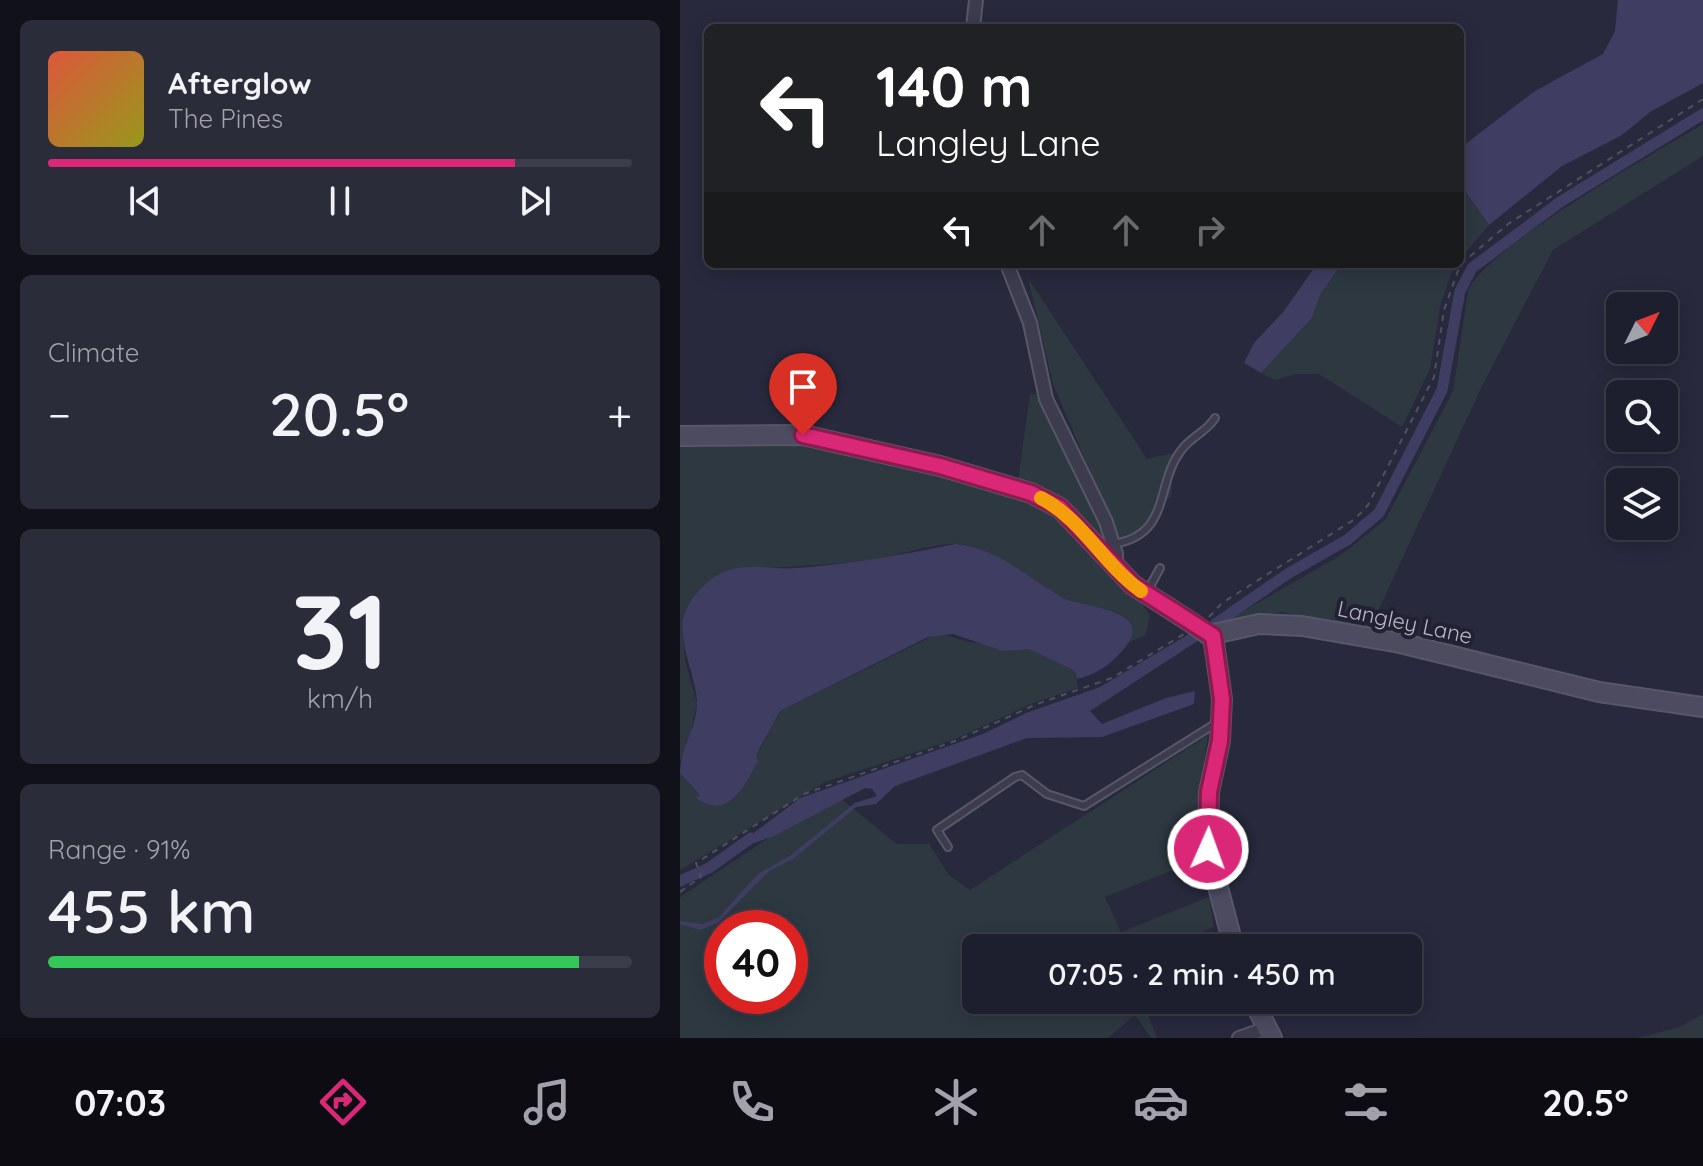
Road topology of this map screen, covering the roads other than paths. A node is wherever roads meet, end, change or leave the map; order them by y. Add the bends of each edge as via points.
1 (976, 0) edge
2 (973, 24) edge
3 (1009, 268) edge
4 (1215, 418) dead end
5 (680, 436) edge
6 (1113, 544) junction
7 (1116, 568) junction
8 (1160, 568) dead end
9 (1145, 594) junction
10 (1202, 629) junction
11 (1703, 707) edge
12 (1221, 720) junction
13 (948, 847) dead end
14 (1230, 934) edge
15 (1260, 1014) edge
16 (1269, 1034) edge
17 (1239, 1038) edge

1 - 2 street
3 - 6 street via 1030,323 1046,399
4 - 6 lane via 1175,460 1157,516 1133,539
5 - 7 street via 803,435 1031,493 1060,508
6 - 7 street
7 - 9 street
8 - 9 lane
9 - 10 street
10 - 11 street, Langley Lane via 1302,626 1400,643 1599,692
10 - 12 street
12 - 13 lane via 1084,806 1047,794 1022,775 1015,777 937,830
12 - 14 street via 1209,792 1208,849
15 - 16 street
16 - 17 street

